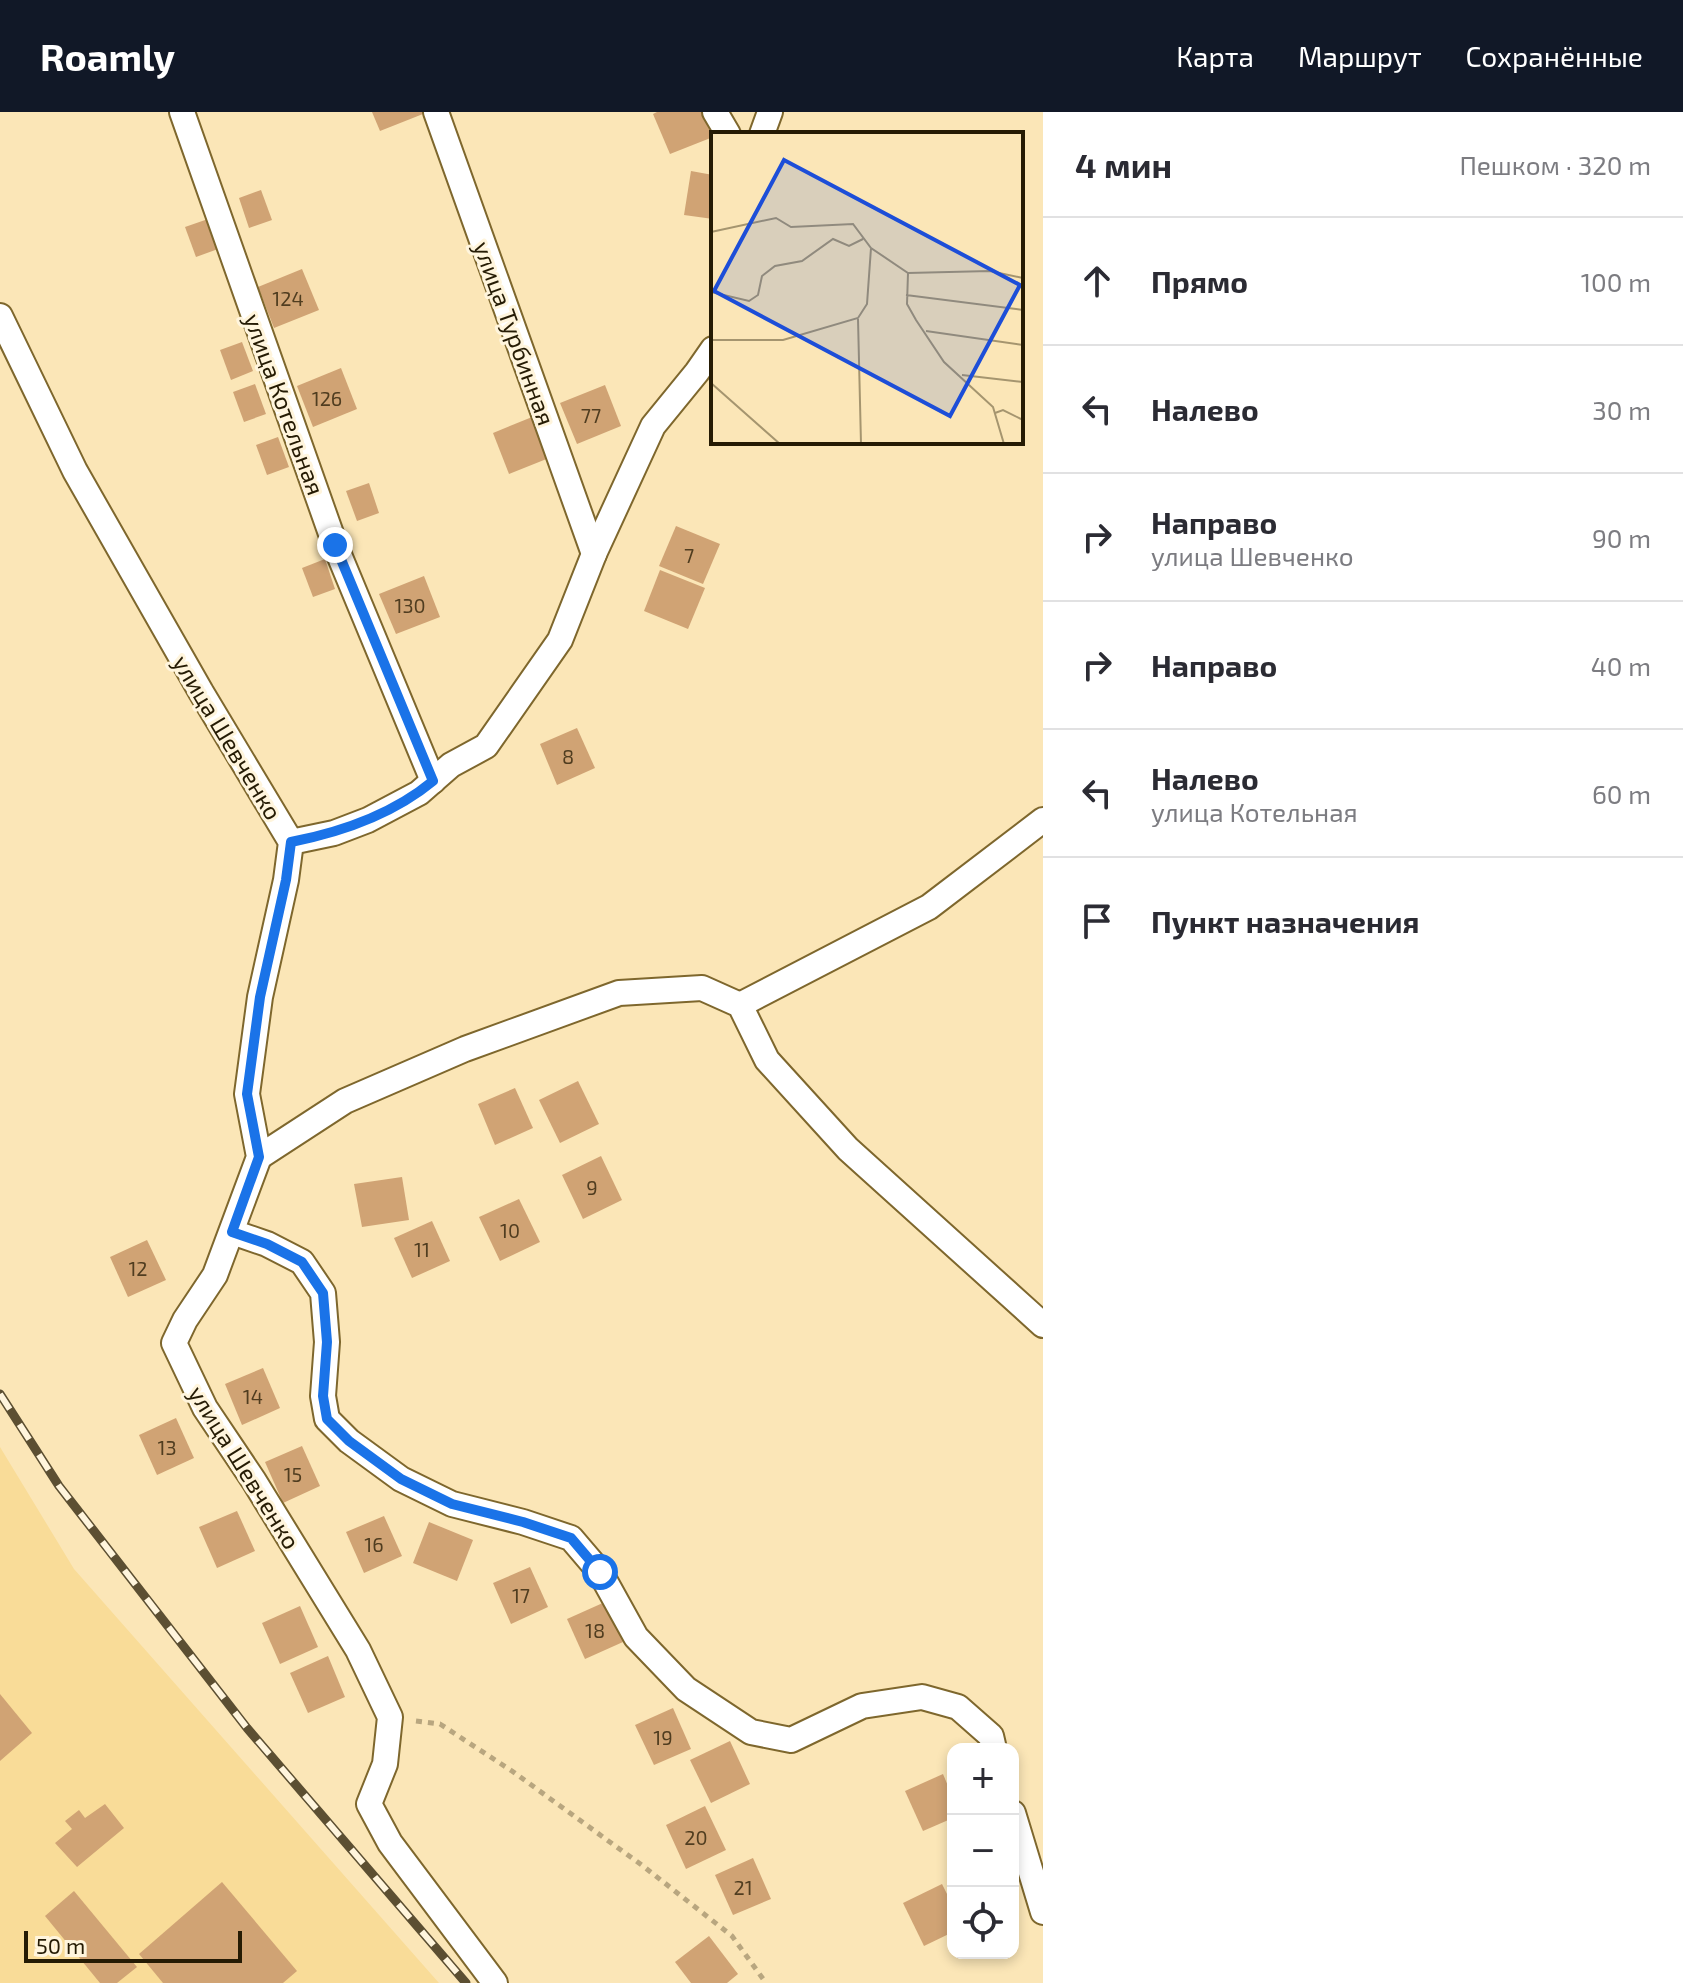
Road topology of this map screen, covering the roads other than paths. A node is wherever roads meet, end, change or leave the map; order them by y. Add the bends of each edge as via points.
1 (182, 112) edge
2 (436, 112) edge
3 (715, 112) edge
4 (770, 112) edge
5 (727, 132) edge
6 (763, 132) edge
7 (0, 316) edge
8 (711, 352) edge
9 (594, 554) junction
10 (433, 781) junction
11 (1043, 820) edge
12 (291, 842) junction
13 (740, 1005) junction
14 (259, 1157) junction
15 (232, 1232) junction
16 (1043, 1325) edge
17 (993, 1743) edge
18 (1014, 1815) edge
19 (1043, 1912) edge
20 (495, 1983) edge

1 - 10 street, улица Котельная via 335,545
2 - 9 street, улица Турбинная
3 - 5 street
4 - 6 street
7 - 12 street, улица Шевченко via 75,471
8 - 9 street via 653,426
9 - 10 street via 560,640 486,746
10 - 12 street via 368,820
11 - 13 street via 929,907
12 - 14 street, улица Шевченко via 247,1094
13 - 14 street via 702,988 619,993 465,1049 345,1101
13 - 16 street via 767,1060 848,1149
14 - 15 street, улица Шевченко
15 - 17 street via 302,1262 323,1293 327,1419 401,1479 452,1504 571,1538 600,1572 636,1637 686,1689 751,1732 791,1740 862,1706 922,1697 958,1707
15 - 20 street, улица Шевченко via 215,1275 174,1343 205,1408 358,1650 390,1717 385,1764 369,1804 390,1843
18 - 19 street

